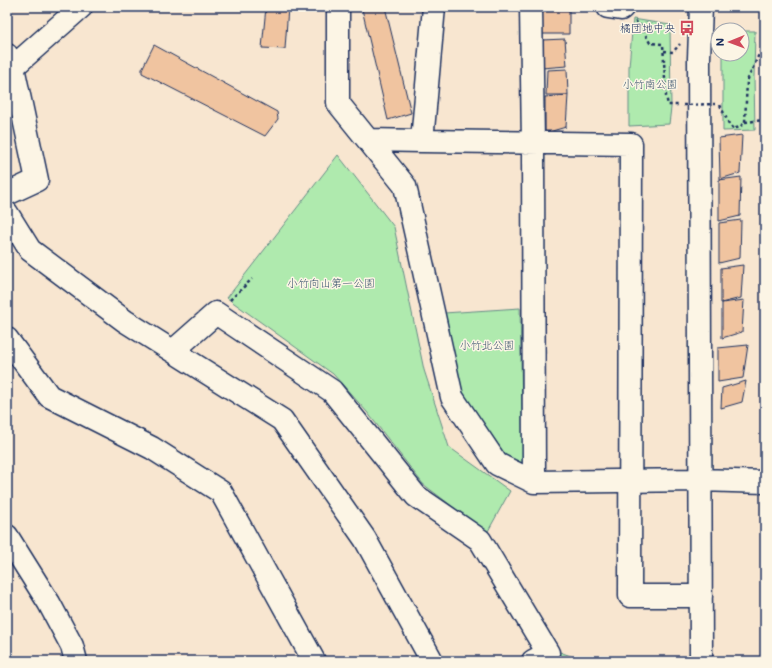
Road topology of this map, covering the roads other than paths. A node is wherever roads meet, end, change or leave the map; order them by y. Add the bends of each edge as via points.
1 (81, 7) edge
2 (338, 7) edge
3 (434, 7) edge
4 (531, 7) edge
5 (702, 7) edge
6 (10, 61) edge
7 (368, 140) junction
8 (422, 142) junction
9 (533, 144) junction
10 (7, 194) edge
11 (7, 213) edge
12 (7, 338) edge
13 (173, 351) junction
14 (700, 480) junction
15 (534, 482) junction
16 (630, 482) junction
17 (765, 482) edge
18 (7, 536) edge
19 (700, 596) junction
20 (76, 661) edge
21 (314, 661) edge
22 (432, 661) edge
23 (533, 661) edge
24 (701, 661) edge

1 - 6 street
2 - 7 street via 338,103
3 - 8 street
4 - 9 street
5 - 14 street
6 - 10 street via 37,180
7 - 8 street
7 - 15 street via 405,186 452,397 497,464
8 - 9 street
9 - 15 street
9 - 16 street via 630,144
11 - 13 street via 30,250 125,321
12 - 21 street via 49,396 152,448 221,492
13 - 22 street via 282,420 366,539
13 - 23 street via 216,313 332,391 416,496 480,540 548,653
14 - 16 street
14 - 17 street
14 - 19 street
15 - 16 street
16 - 19 street via 630,596
18 - 20 street via 49,603 72,646
19 - 24 street

